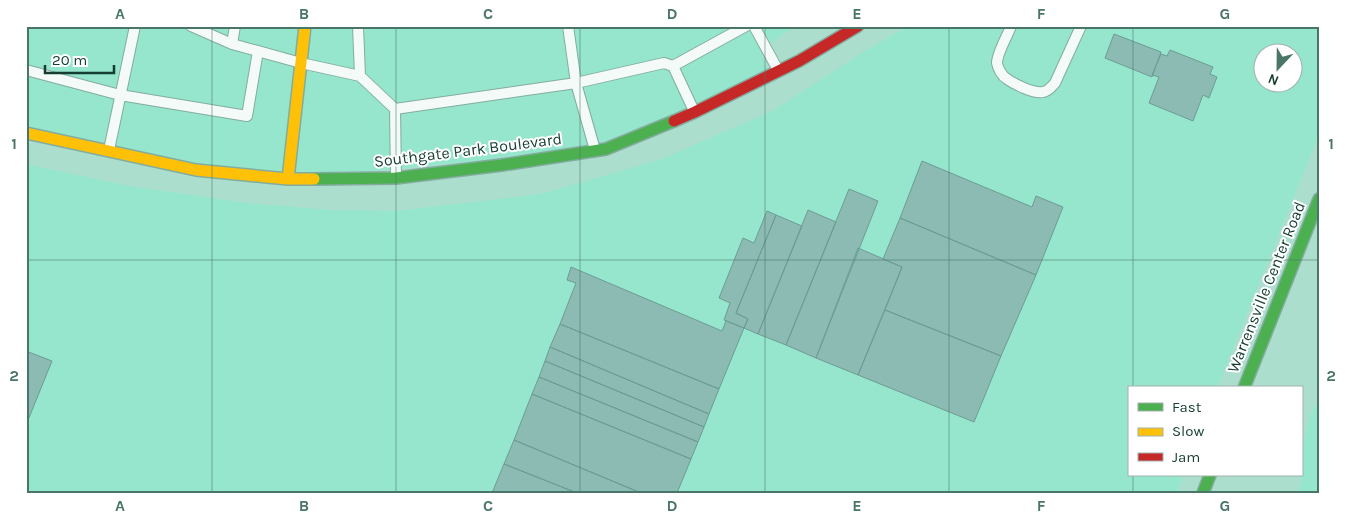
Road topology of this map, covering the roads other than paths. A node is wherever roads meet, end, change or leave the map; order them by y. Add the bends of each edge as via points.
1 (134, 26) edge
2 (191, 26) edge
3 (235, 26) edge
4 (305, 26) edge
5 (358, 26) edge
6 (568, 26) edge
7 (746, 26) edge
8 (754, 26) edge
9 (858, 26) edge
10 (1012, 26) edge
11 (1081, 26) edge
12 (232, 44) junction
13 (258, 51) junction
14 (301, 63) junction
15 (673, 66) junction
16 (26, 70) edge
17 (778, 71) junction
18 (360, 76) junction
19 (576, 83) junction
20 (120, 95) junction
21 (396, 109) junction
22 (695, 112) junction
23 (26, 133) edge
24 (109, 151) junction
25 (596, 151) junction
26 (396, 178) junction
27 (288, 180) junction
28 (1319, 199) edge
29 (1245, 386) edge
30 (1210, 476) edge
31 (1203, 493) edge

1 - 20 lane
2 - 12 lane
3 - 12 lane
4 - 14 street
5 - 18 lane
6 - 19 lane
7 - 15 lane
8 - 17 lane
9 - 17 street, Southgate Park Boulevard
10 - 11 lane via 997,64 1006,79 1034,92 1049,90 1055,83
12 - 13 lane
13 - 14 lane
13 - 20 lane via 247,116
14 - 18 lane
14 - 27 street
15 - 19 lane via 664,63
15 - 22 lane
16 - 20 lane
17 - 22 street, Southgate Park Boulevard
18 - 21 lane
19 - 21 lane
19 - 25 lane
20 - 24 lane
21 - 26 lane
22 - 25 street, Southgate Park Boulevard
23 - 24 street, Southgate Park Boulevard
24 - 27 street, Southgate Park Boulevard via 196,170
25 - 26 street, Southgate Park Boulevard
26 - 27 street, Southgate Park Boulevard
28 - 29 street, Warrensville Center Road
30 - 31 street

